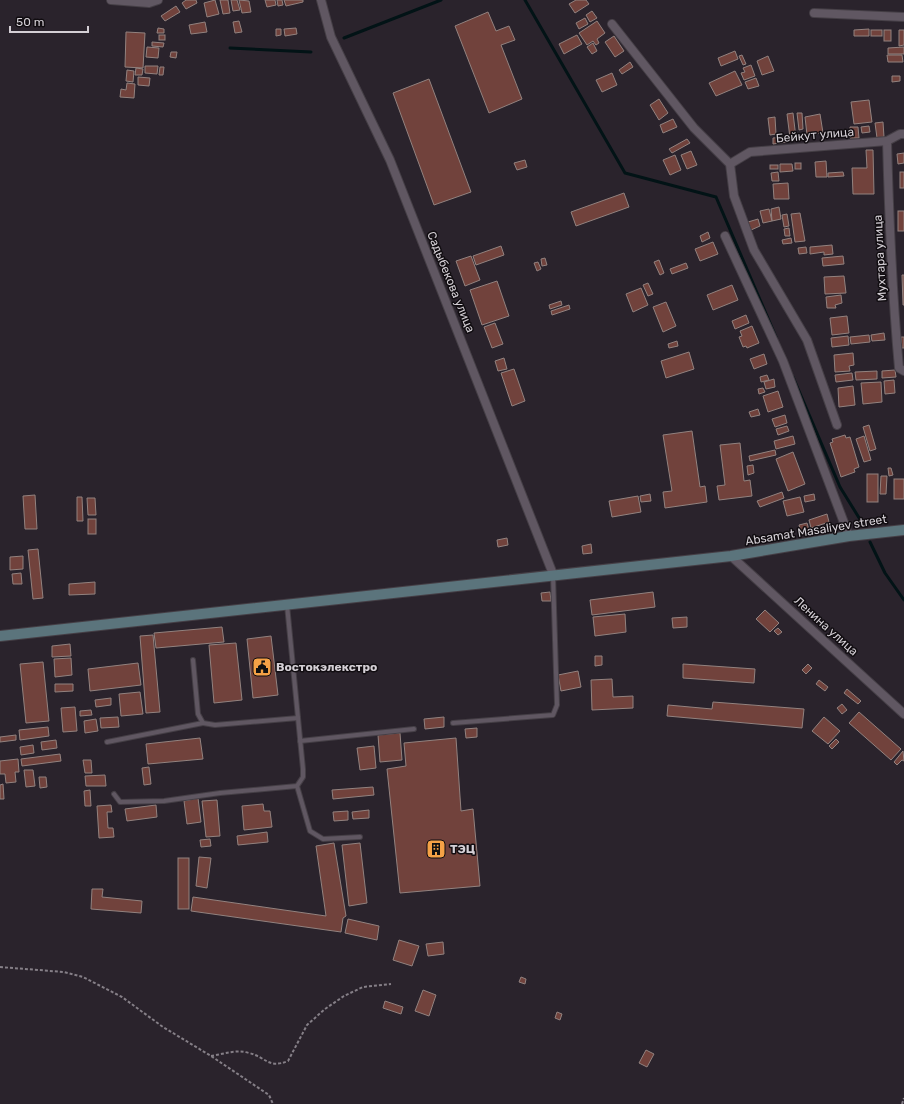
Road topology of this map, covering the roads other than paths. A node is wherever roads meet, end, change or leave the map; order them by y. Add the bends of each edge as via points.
1 (112, 0) edge
2 (158, 0) edge
3 (321, 0) edge
4 (814, 14) dead end
5 (904, 17) edge
6 (612, 24) dead end
7 (904, 134) edge
8 (887, 141) junction
9 (730, 164) junction
10 (725, 236) dead end
11 (904, 371) edge
12 (837, 425) dead end
13 (904, 530) edge
14 (849, 536) junction
15 (731, 556) junction
16 (553, 574) junction
17 (287, 604) junction
18 (0, 636) edge
19 (193, 660) dead end
20 (904, 714) edge
21 (298, 718) junction
22 (203, 723) junction
23 (453, 723) dead end
24 (414, 729) dead end
25 (300, 741) junction
26 (107, 742) dead end
27 (297, 786) junction
28 (114, 794) dead end
29 (360, 838) dead end

1 - 2 street via 149,3
3 - 16 street, Садыбекова улица via 331,37 390,160
4 - 5 street
6 - 9 street via 694,128
7 - 8 street, Бейкут улица
8 - 9 street, Бейкут улица via 750,152
8 - 11 street, Мухтара улица via 895,329 899,368
9 - 12 street via 734,196 754,250 807,340
10 - 14 street via 783,361
13 - 14 street, Absamat Masaliyev street
14 - 15 street, Absamat Masaliyev street
15 - 16 street, Absamat Masaliyev street
15 - 20 street, Ленина улица
16 - 17 street, Absamat Masaliyev street
16 - 23 lane via 557,705 553,715
17 - 18 street, Absamat Masaliyev street
17 - 21 lane
19 - 22 lane via 198,714
21 - 22 lane via 215,725
21 - 25 lane
22 - 26 lane
24 - 25 lane
25 - 27 lane via 303,777
27 - 28 lane via 164,801 120,802
27 - 29 lane via 310,831 324,839

